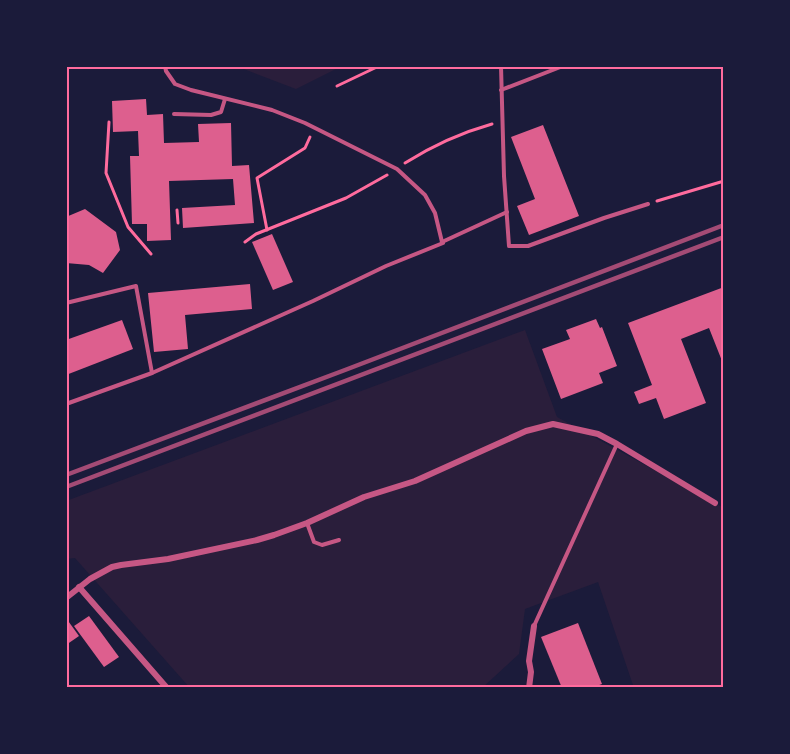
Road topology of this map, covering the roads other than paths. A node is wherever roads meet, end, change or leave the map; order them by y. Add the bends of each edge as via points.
1 (165, 66) edge
2 (501, 66) edge
3 (563, 66) edge
4 (501, 90) junction
5 (225, 99) junction
6 (174, 114) dead end
7 (648, 204) road end
8 (507, 212) junction
9 (442, 242) junction
10 (66, 303) edge
11 (152, 373) junction
12 (66, 404) edge
13 (617, 444) junction
14 (715, 503) dead end
15 (307, 523) junction
16 (339, 540) dead end
17 (79, 587) junction
18 (66, 598) edge
19 (534, 626) joint
20 (167, 688) edge
21 (529, 688) edge

1 - 5 lane via 175,84
2 - 4 lane
3 - 4 lane
4 - 8 lane
5 - 6 lane via 221,112 211,115
5 - 9 lane via 305,123 397,169 424,195 435,213
7 - 8 lane via 528,246 509,246
8 - 9 lane
9 - 11 lane
10 - 11 lane via 136,286
11 - 12 lane
13 - 14 street
13 - 15 street via 598,434 553,424 526,431
13 - 19 lane
15 - 16 lane via 314,542 322,545
15 - 17 street via 246,543 121,565
17 - 18 street
17 - 20 street
19 - 21 street

